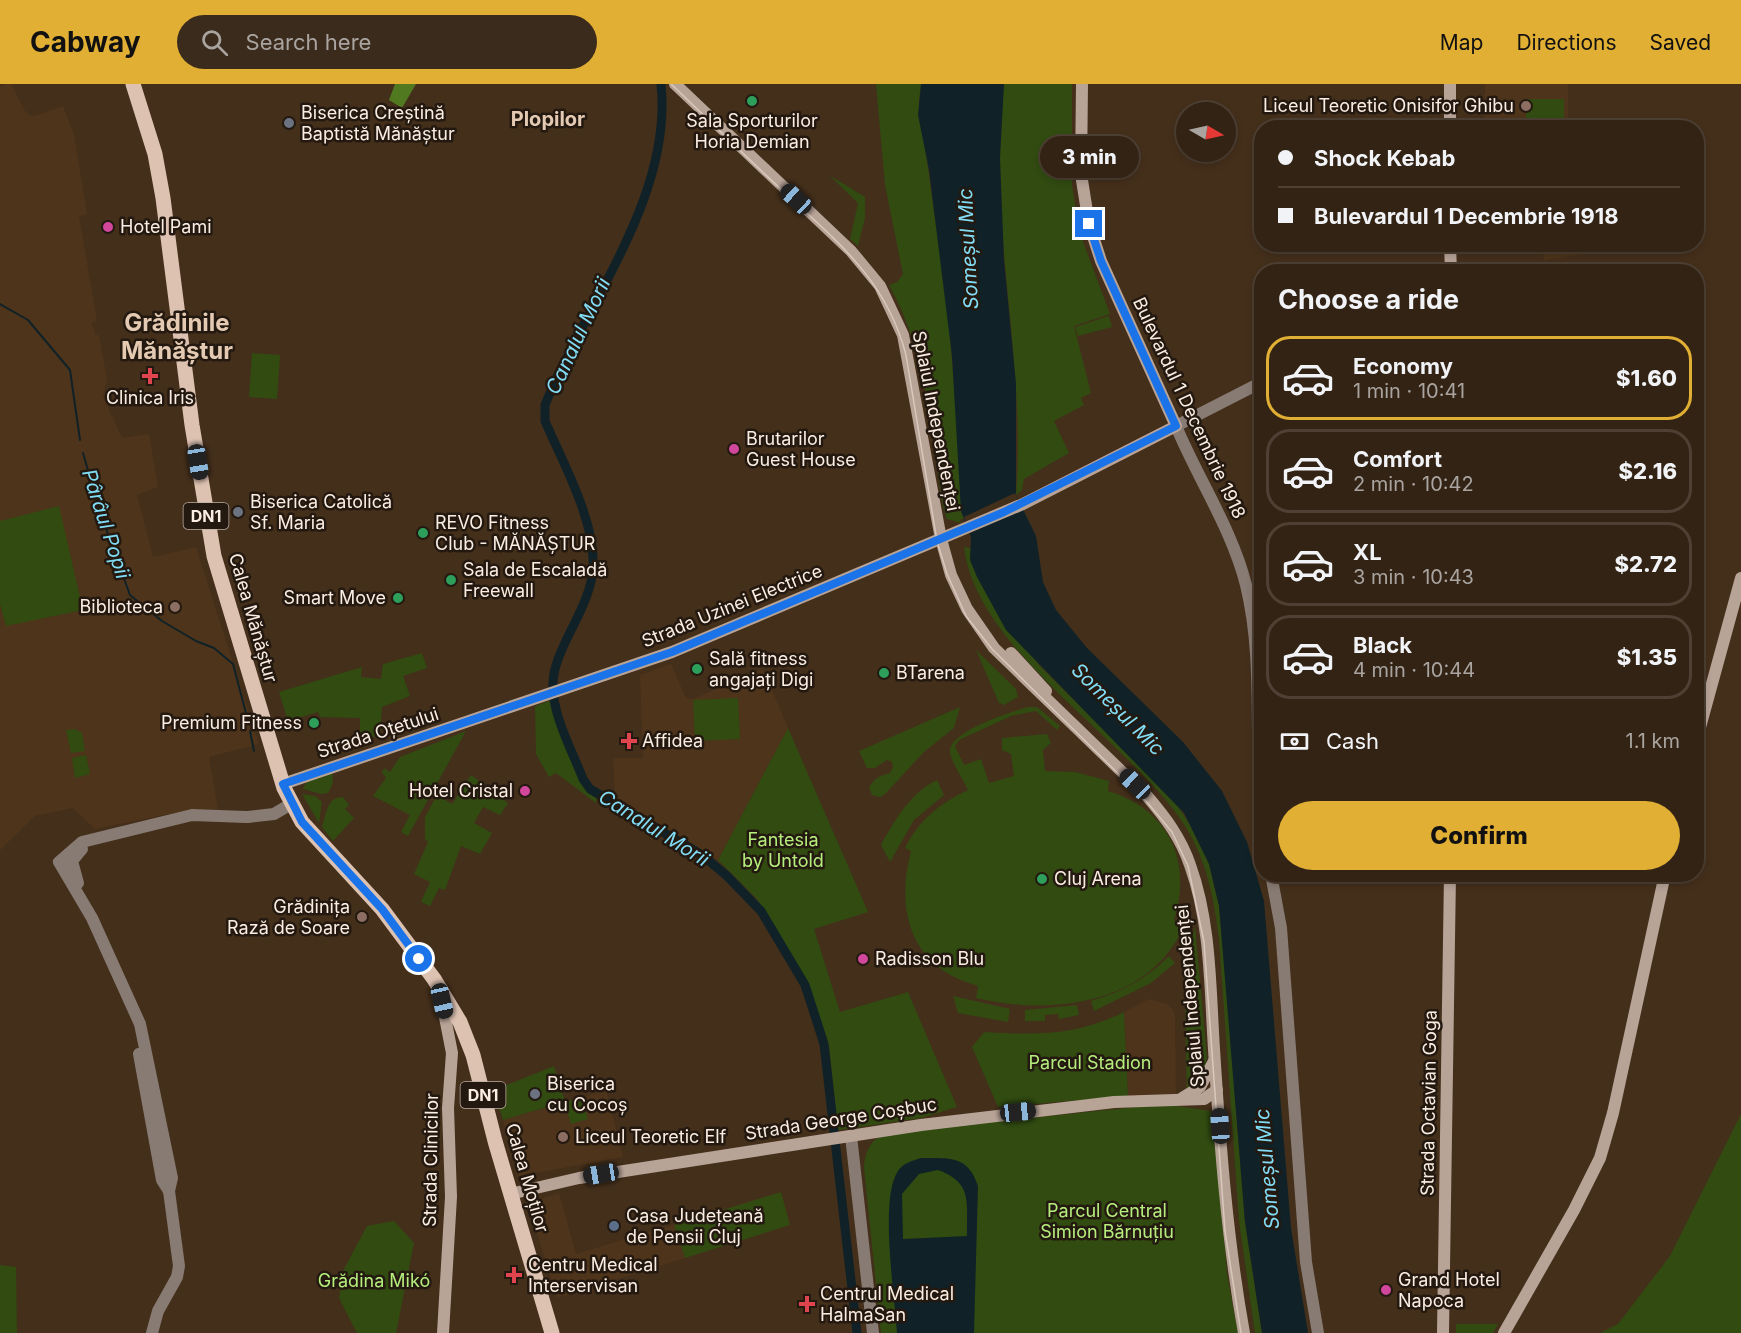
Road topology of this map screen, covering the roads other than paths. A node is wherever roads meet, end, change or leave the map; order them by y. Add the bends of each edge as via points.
1 (133, 84) edge
2 (1082, 84) edge
3 (1450, 84) edge
4 (676, 85) edge
5 (1450, 120) edge
6 (1254, 386) edge
7 (1176, 426) junction
8 (940, 539) junction
9 (1741, 578) edge
10 (1254, 661) edge
11 (534, 699) joint
12 (1704, 713) edge
13 (283, 784) junction
14 (291, 805) junction
15 (96, 838) junction
16 (1272, 882) edge
17 (1450, 882) edge
18 (1663, 882) edge
19 (92, 918) junction
20 (440, 989) junction
21 (1215, 1060) junction
22 (1200, 1087) junction
23 (1217, 1087) junction
24 (1181, 1099) junction
25 (839, 1137) junction
26 (510, 1194) junction
27 (152, 1333) edge
28 (443, 1333) edge
29 (552, 1333) edge
30 (873, 1333) edge
31 (1244, 1333) edge
32 (1318, 1333) edge
33 (1443, 1333) edge
34 (1504, 1333) edge

1 - 13 main road, Calea Mănăștur / DN1 via 155,154 163,198 189,408 212,546
2 - 7 main road, Bulevardul 1 Decembrie 1918 via 1081,174 1089,224 1101,261
3 - 5 main road
4 - 8 main road, Splaiul Independenței via 841,242 885,294 908,353
6 - 7 street
7 - 8 main road, Strada Uzinei Electrice via 1023,504
7 - 10 street, Bulevardul 1 Decembrie 1918 via 1235,553 1252,621
8 - 11 main road, Strada Uzinei Electrice via 672,652
8 - 21 main road, Splaiul Independenței via 954,582 980,630 999,642 1040,682 1056,708 1147,796 1186,853 1204,922
9 - 12 main road
11 - 13 main road, Strada Oțetului
13 - 14 main road, Calea Mănăștur / DN1
14 - 15 street via 274,814 247,817 192,814
14 - 20 main road, Calea Moților / DN1 via 309,831 382,909
15 - 19 street via 77,853 72,865
15 - 19 street via 77,845 59,862
16 - 32 street via 1281,928 1306,1262
17 - 33 main road, Strada Octavian Goga
18 - 34 main road via 1602,1151 1579,1203
19 - 27 street via 134,1012 133,1027 162,1180 169,1191 179,1258 179,1272 162,1302
20 - 26 main road, Calea Moților / DN1 via 460,1022 473,1055
20 - 28 main road, Strada Clinicilor via 452,1053 448,1108 451,1197
21 - 22 main road, Strada George Coșbuc
21 - 23 main road, Splaiul Independenței
22 - 23 main road, Strada George Coșbuc
22 - 24 main road, Strada George Coșbuc
23 - 24 main road, Strada George Coșbuc via 1204,1099
23 - 31 main road, Splaiul Independenței via 1228,1240
24 - 25 main road, Strada George Coșbuc via 974,1117
25 - 26 main road, Strada George Coșbuc via 579,1178
25 - 30 street
26 - 29 main road, Calea Moților / DN1

